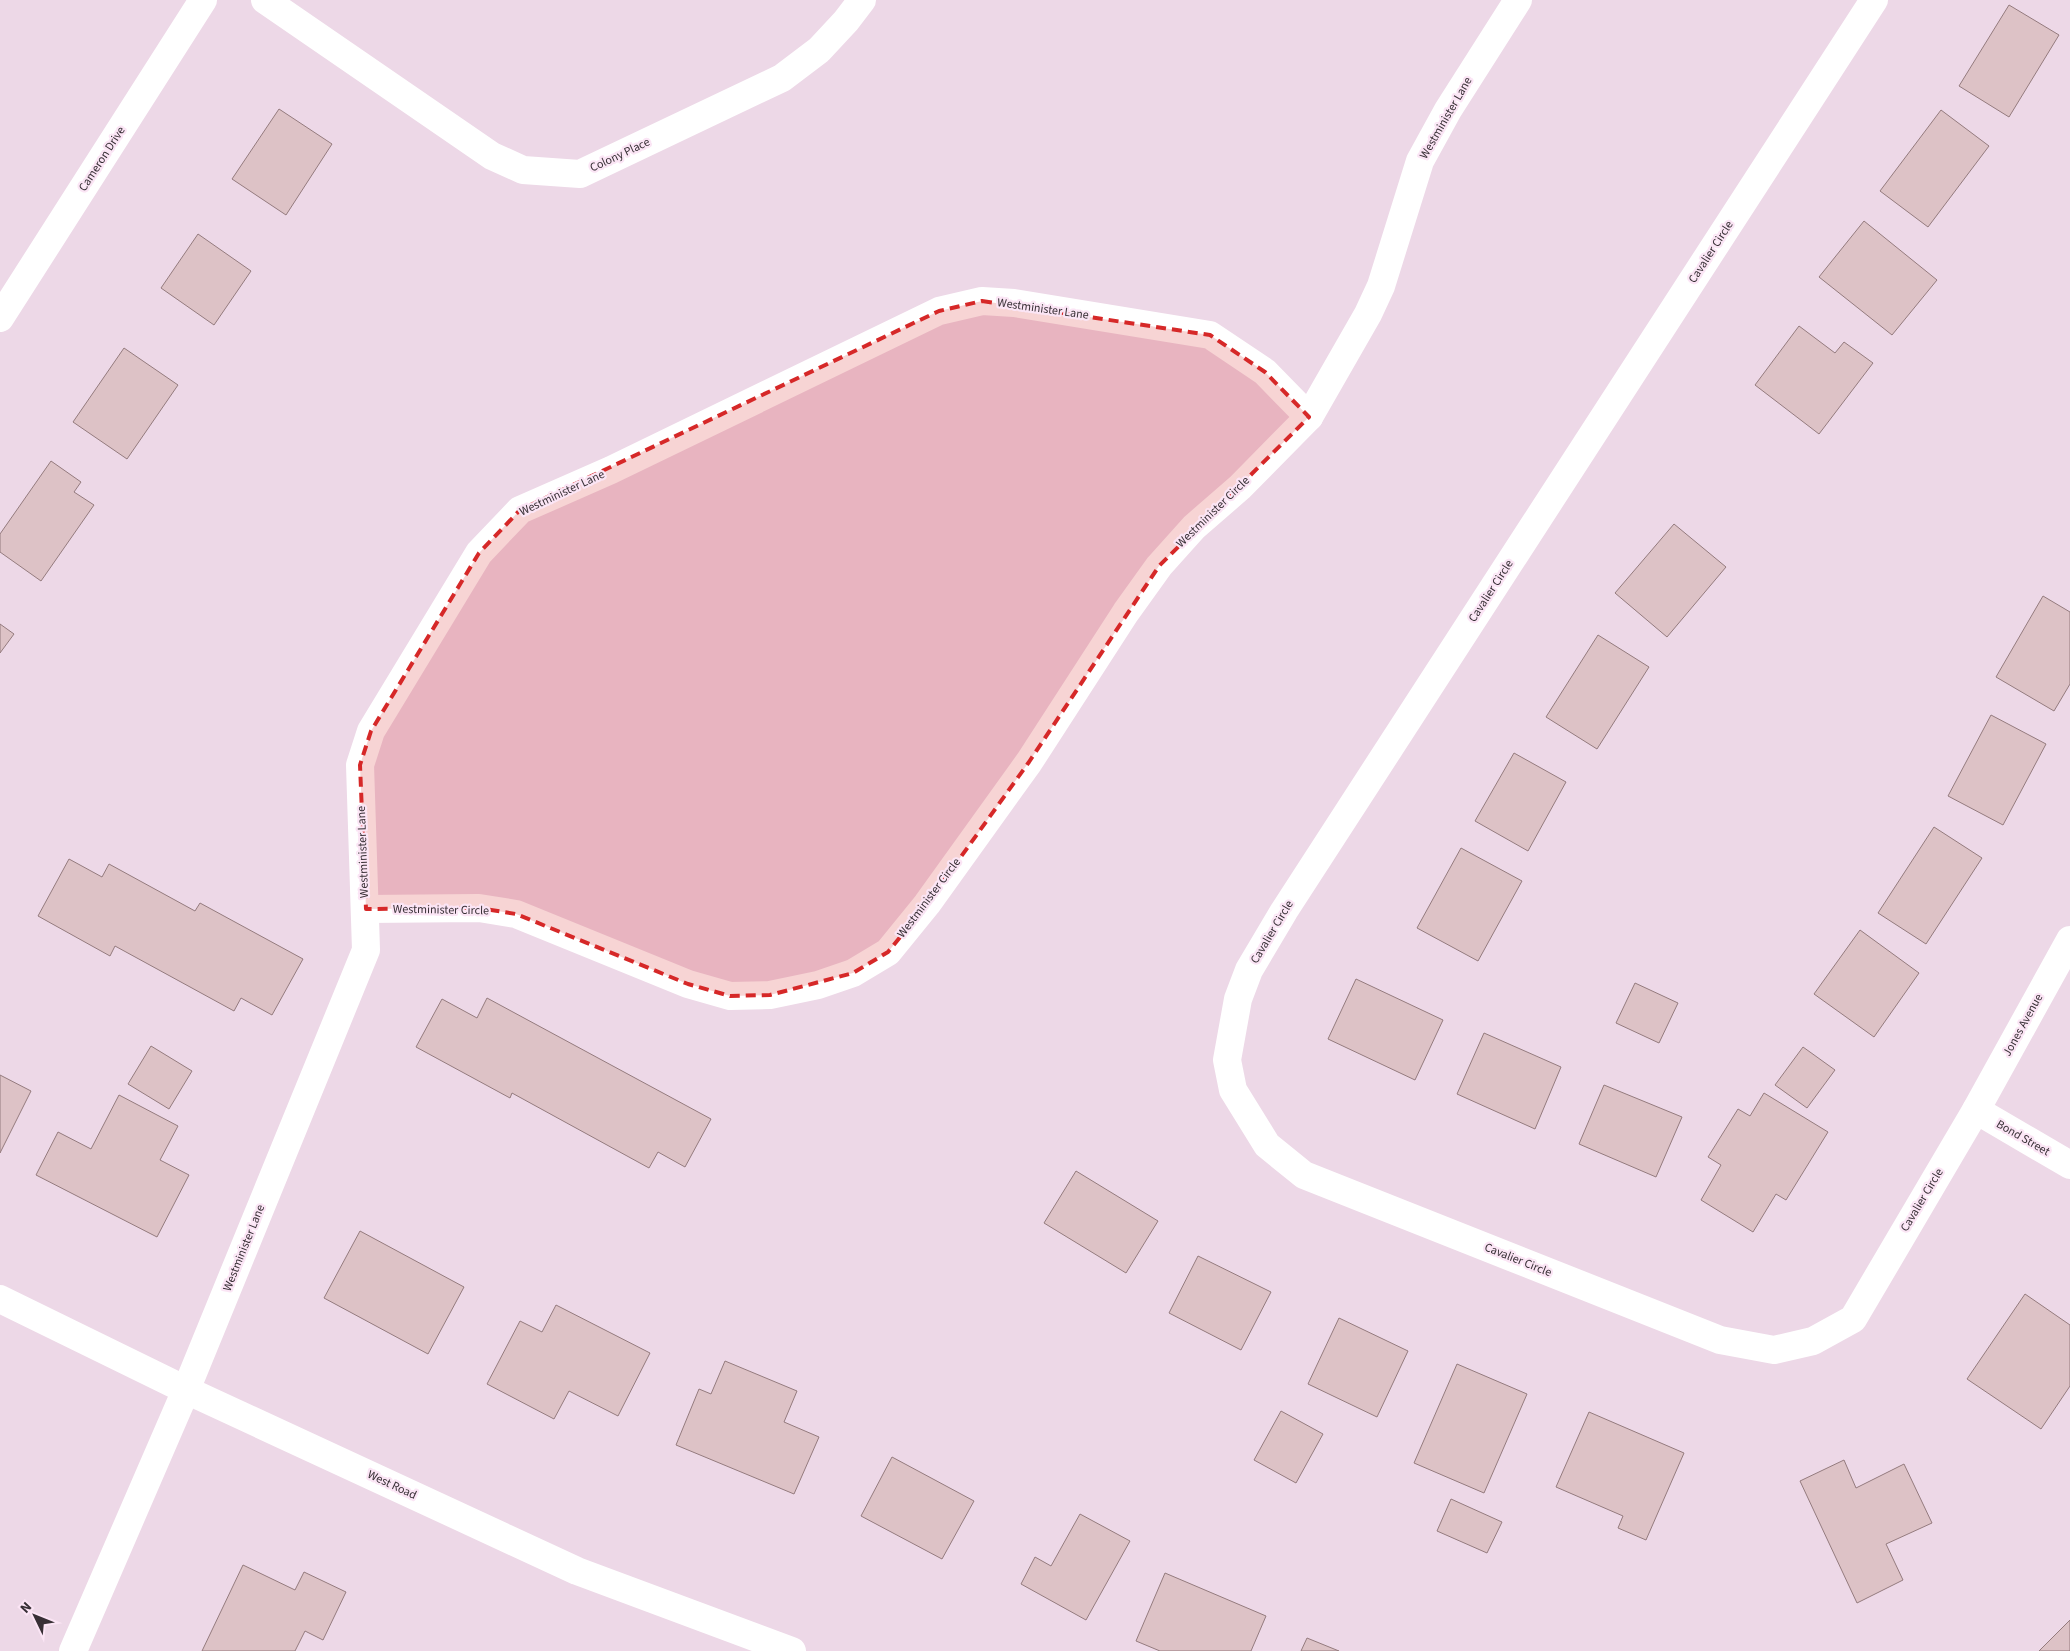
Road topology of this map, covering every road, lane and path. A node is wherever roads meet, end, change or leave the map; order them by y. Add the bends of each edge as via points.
1 (203, 0) edge
2 (265, 0) edge
3 (862, 0) edge
4 (1518, 0) edge
5 (1874, 0) edge
6 (0, 318) edge
7 (1309, 417) junction
8 (366, 909) junction
9 (2070, 940) edge
10 (1976, 1110) junction
11 (2070, 1165) edge
12 (0, 1298) edge
13 (186, 1390) junction
14 (73, 1651) edge
15 (792, 1651) edge

1 - 6 street, Cameron Drive
2 - 3 street, Colony Place via 492,156 523,170 580,174 782,78 819,50
4 - 7 street, Westminister Lane via 1448,110 1420,161 1381,286
5 - 10 street, Cavalier Circle via 1284,911 1248,970 1238,999 1227,1060 1233,1090 1267,1144 1304,1175 1720,1340 1774,1350 1813,1342 1852,1318
7 - 8 street, Westminister Circle via 1240,487 1194,527 1159,566 1120,620 1029,762 927,904 888,952 853,973 818,985 770,995 730,996 688,984 516,914 479,908
7 - 8 street, Westminister Lane via 1265,372 1210,335 1014,303 982,301 939,311 611,470 520,510 479,553 371,730 360,765
8 - 13 street, Westminister Lane via 366,950
9 - 10 street, Jones Avenue
10 - 11 street, Bond Street
12 - 13 street, West Road
13 - 14 street, Westminister Lane
13 - 15 street, West Road via 577,1571

